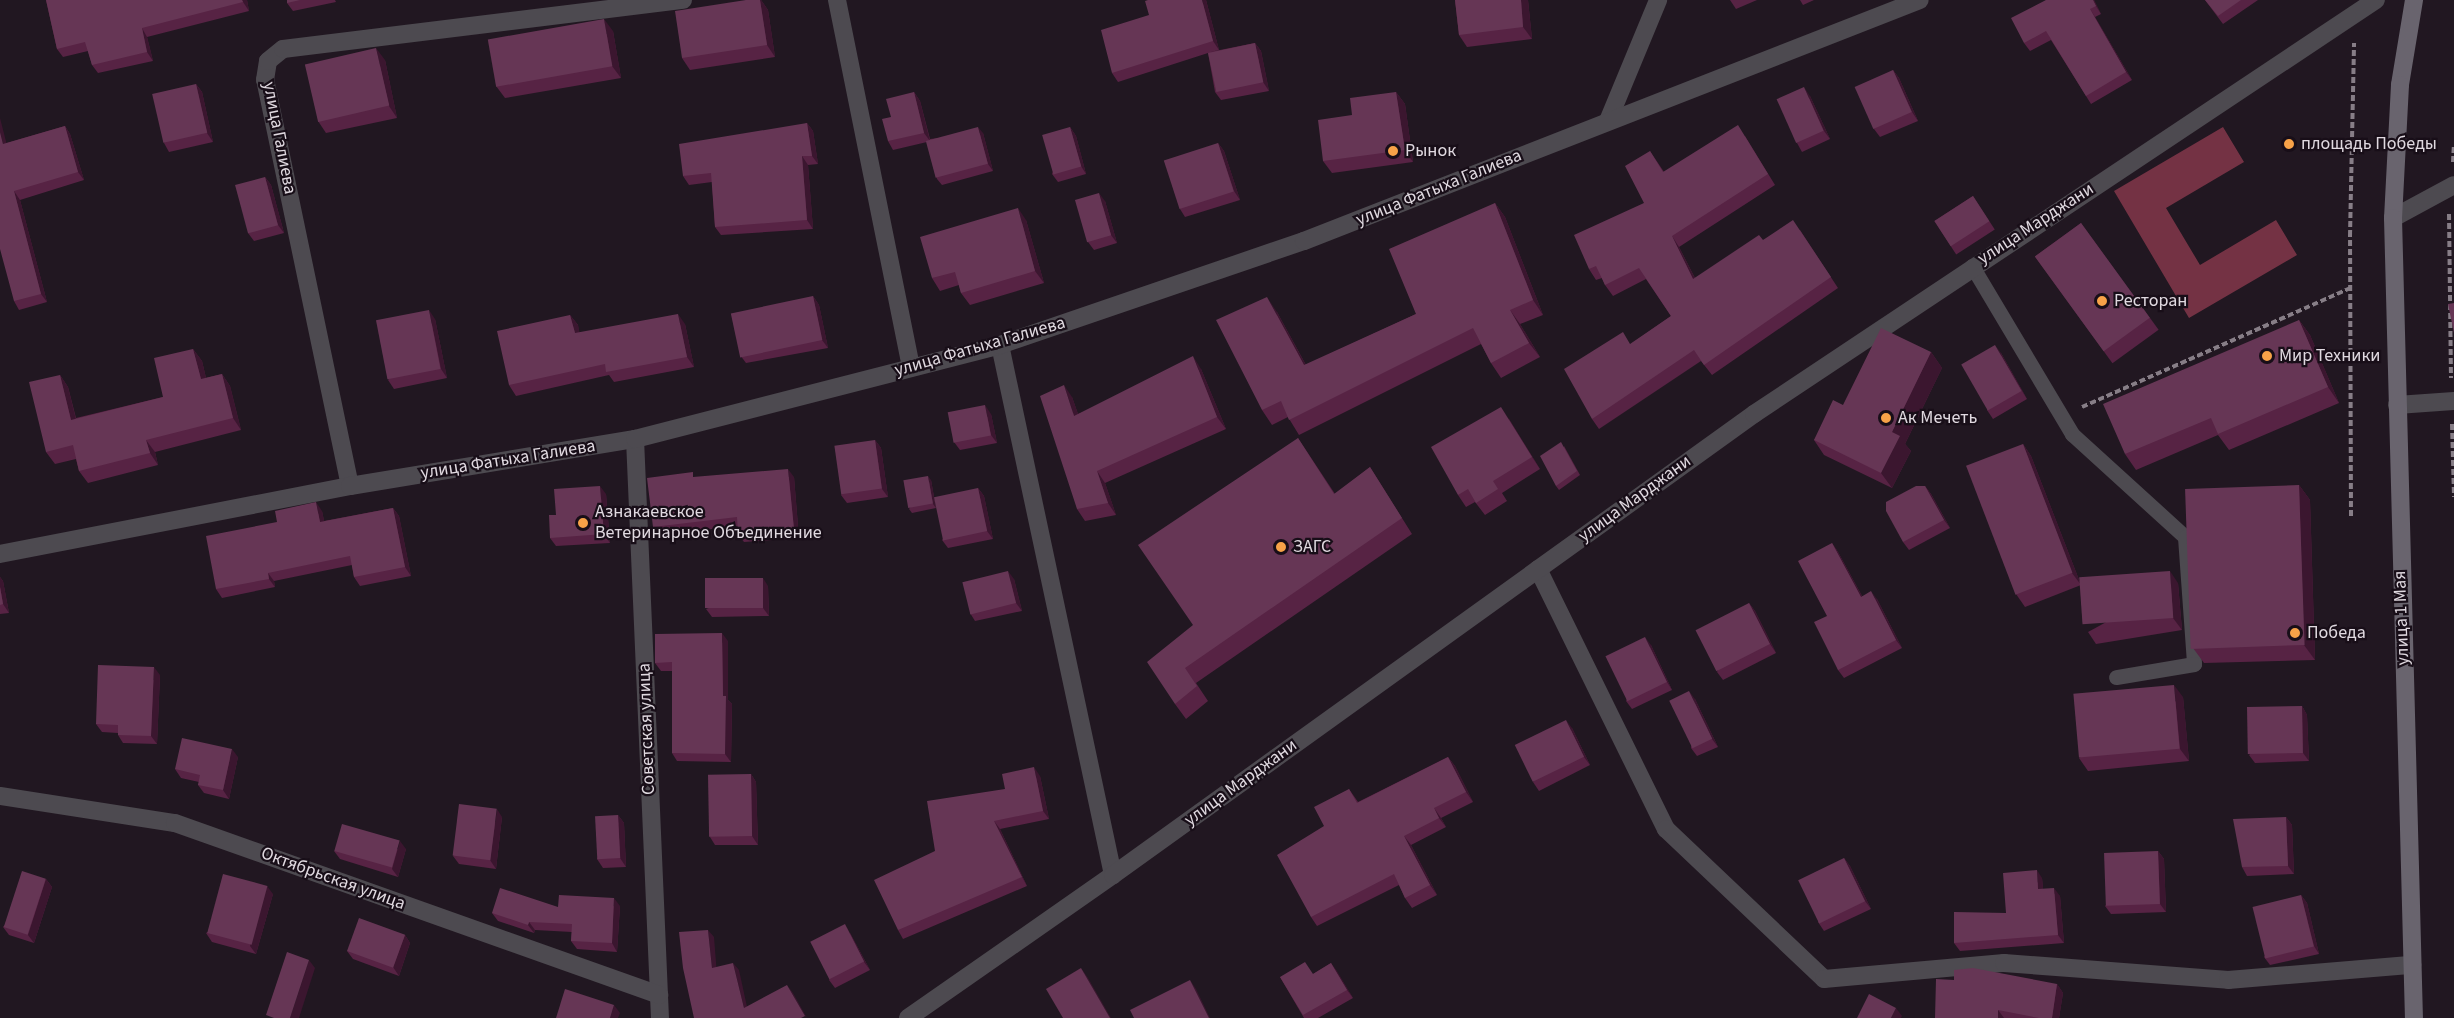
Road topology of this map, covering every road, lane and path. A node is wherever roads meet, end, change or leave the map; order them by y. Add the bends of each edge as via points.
1 (683, 0) edge
2 (837, 0) edge
3 (1658, 0) edge
4 (1920, 0) edge
5 (2376, 0) edge
6 (2414, 0) edge
7 (2355, 14) junction
8 (1608, 121) junction
9 (2454, 185) edge
10 (2393, 218) junction
11 (2448, 225) dead end
12 (1972, 266) junction
13 (2350, 288) junction
14 (1000, 345) junction
15 (911, 368) junction
16 (2453, 401) edge
17 (2397, 405) junction
18 (2061, 417) junction
19 (635, 439) junction
20 (350, 486) junction
21 (2454, 497) edge
22 (2351, 516) dead end
23 (0, 554) edge
24 (1539, 568) junction
25 (2116, 677) dead end
26 (0, 796) edge
27 (1113, 875) junction
28 (2412, 965) junction
29 (659, 995) junction
30 (660, 1018) edge
31 (908, 1018) edge
32 (2414, 1018) edge

1 - 20 street, улица Галиева via 283,49 268,61 265,80
2 - 15 street
3 - 8 street
4 - 8 street, улица Фатыха Галиева
5 - 7 street, улица Марджани
6 - 10 main road, улица 1 Мая via 2400,85
7 - 12 street, улица Марджани
7 - 13 path
8 - 14 street, улица Фатыха Галиева via 1304,241
9 - 10 street
10 - 17 main road, улица 1 Мая
11 - 16 path
12 - 18 lane
12 - 24 street, улица Марджани via 1754,414
13 - 18 path
13 - 22 path
14 - 15 street, улица Фатыха Галиева
14 - 27 street
15 - 19 street, улица Фатыха Галиева
16 - 17 street
16 - 21 path
17 - 28 main road, улица 1 Мая
18 - 25 lane via 2072,434 2185,537 2194,664
19 - 20 street, улица Фатыха Галиева
19 - 29 street, Советская улица
20 - 23 street, улица Фатыха Галиева
24 - 27 street, улица Марджани
24 - 28 street via 1666,829 1824,979 2004,963 2229,980
26 - 29 street, Октябрьская улица via 175,823
27 - 31 street, улица Марджани
28 - 32 main road, улица 1 Мая
29 - 30 street, Советская улица

